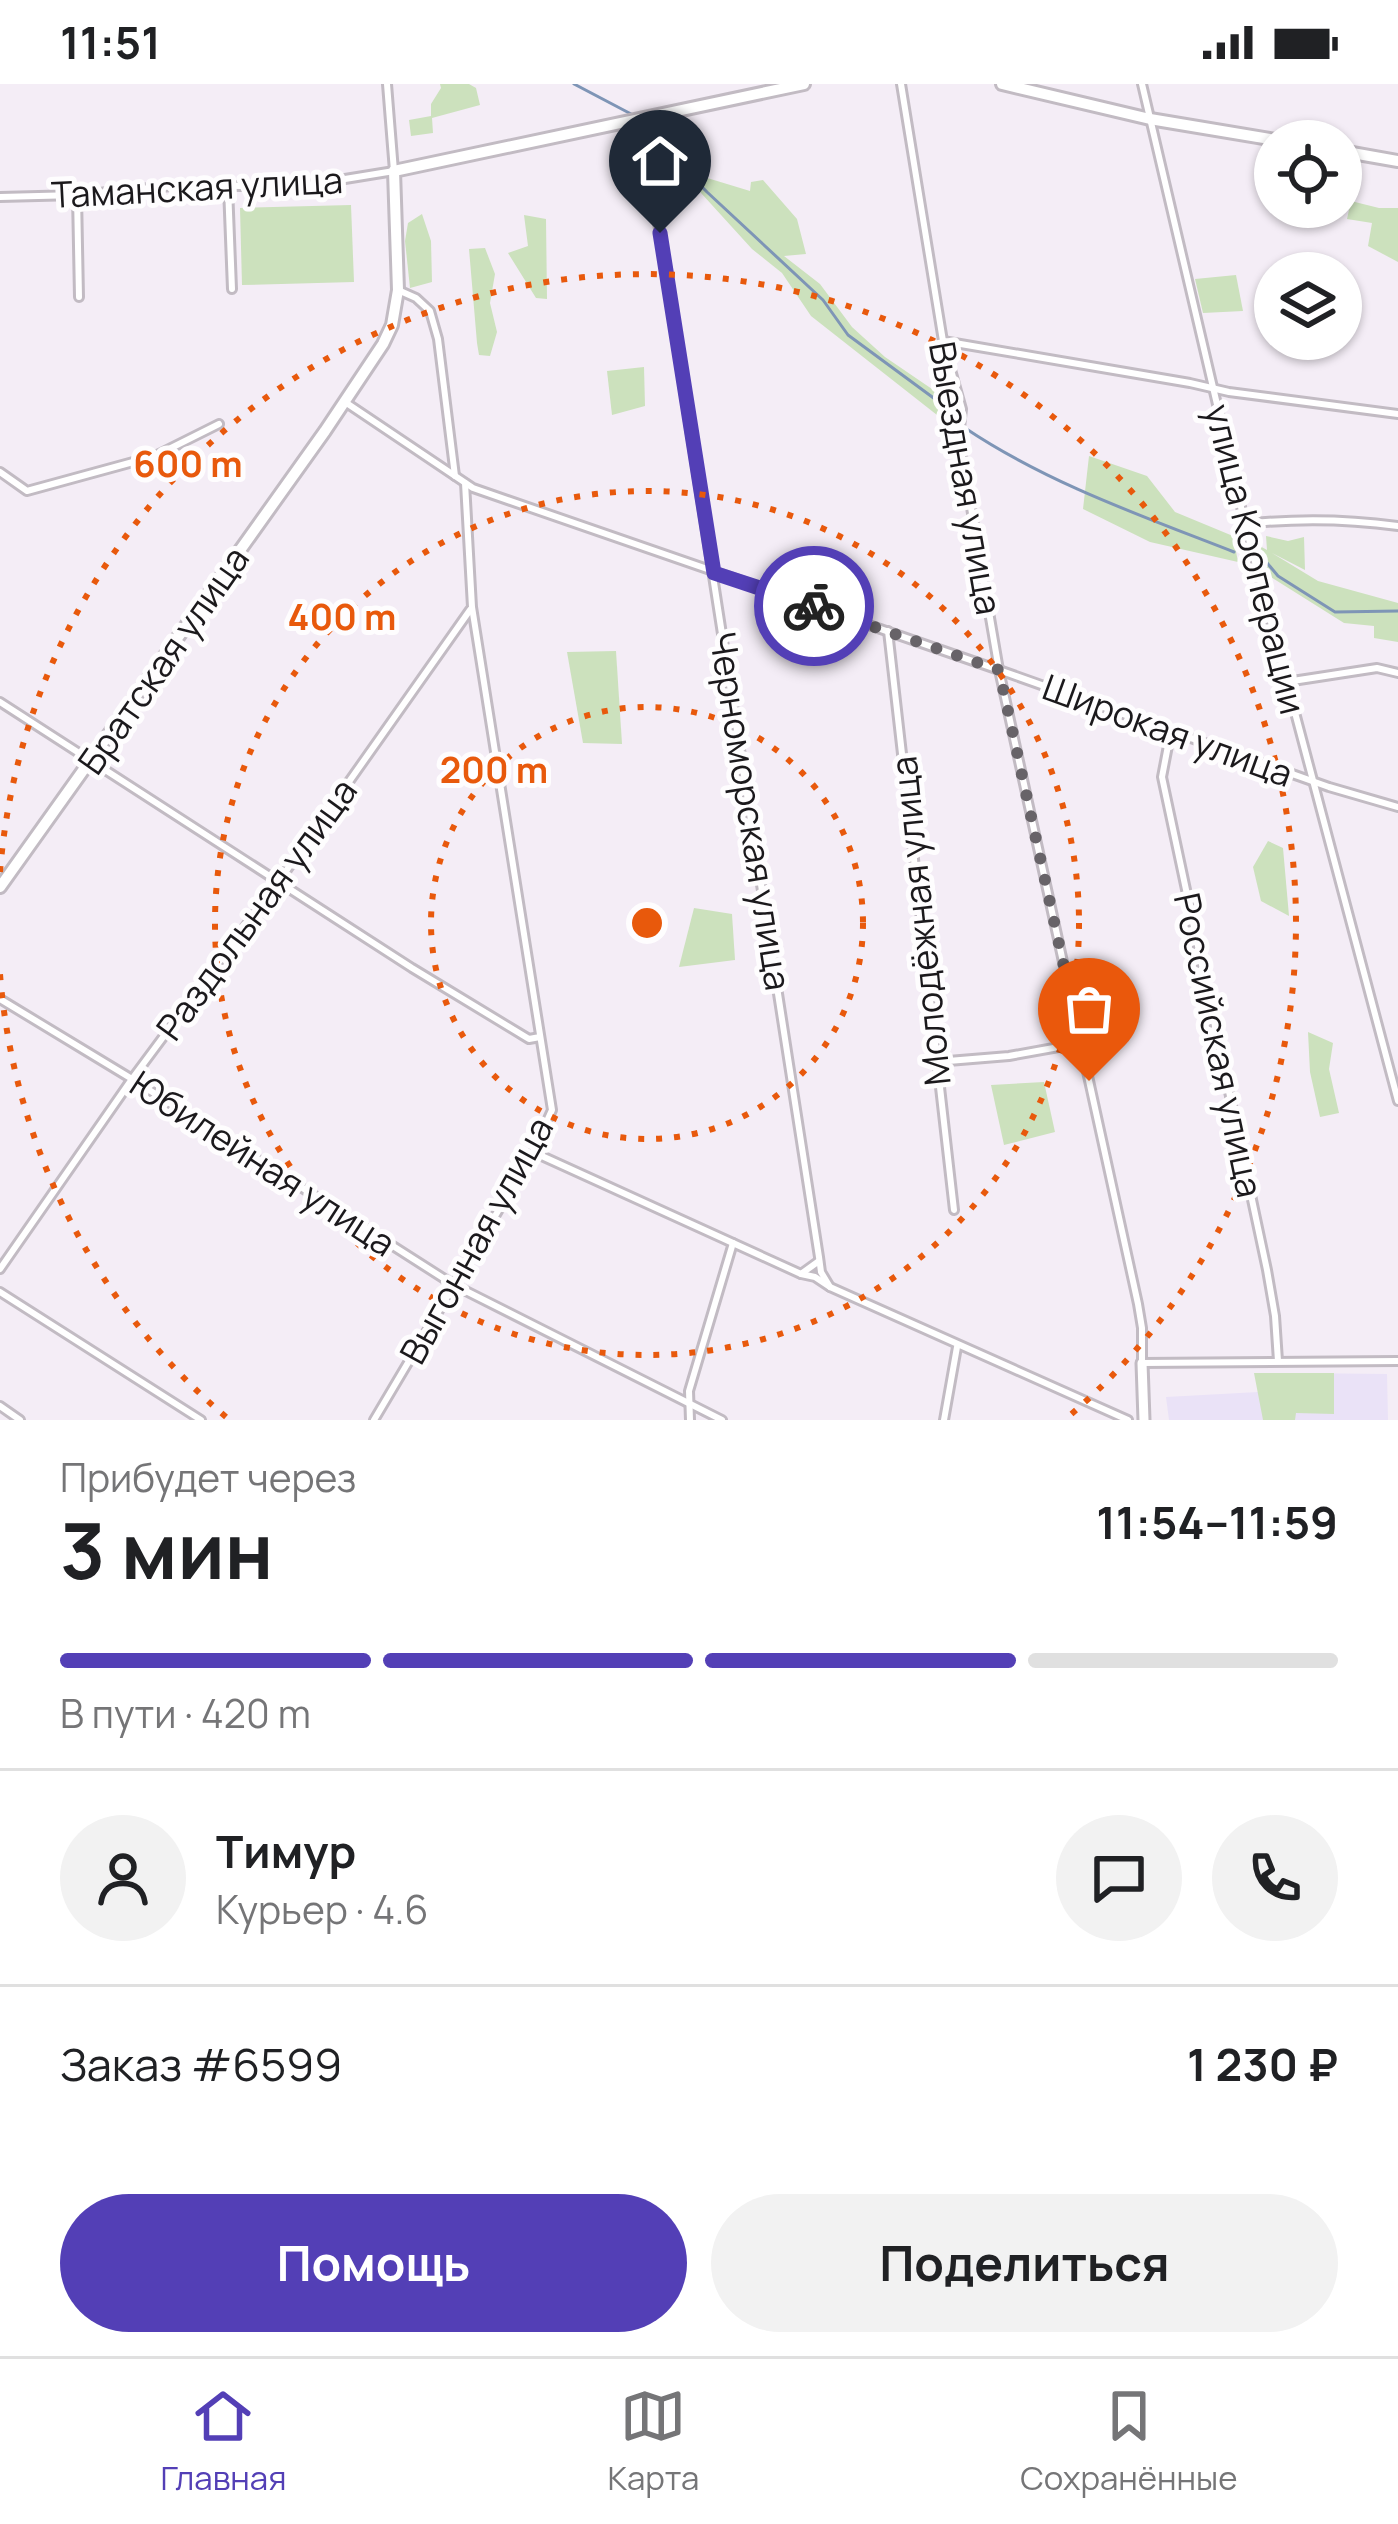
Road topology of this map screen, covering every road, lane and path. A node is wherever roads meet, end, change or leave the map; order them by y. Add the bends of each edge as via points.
1 (387, 84) edge
2 (804, 84) edge
3 (901, 84) edge
4 (1002, 84) edge
5 (1142, 84) edge
6 (642, 119) junction
7 (1150, 119) junction
8 (1254, 136) edge
9 (1362, 155) edge
10 (1398, 161) edge
11 (394, 171) junction
12 (228, 187) junction
13 (76, 196) junction
14 (0, 197) edge
15 (232, 289) dead end
16 (398, 290) junction
17 (79, 298) dead end
18 (943, 341) junction
19 (1213, 388) junction
20 (345, 402) junction
21 (1398, 414) edge
22 (219, 424) dead end
23 (0, 472) edge
24 (455, 476) junction
25 (465, 483) junction
26 (1245, 524) junction
27 (1398, 526) edge
28 (714, 573) junction
29 (472, 607) junction
30 (888, 631) junction
31 (999, 670) junction
32 (1398, 674) edge
33 (1286, 682) junction
34 (0, 702) edge
35 (1171, 730) junction
36 (91, 761) junction
37 (1312, 781) junction
38 (1398, 807) edge
39 (279, 881) junction
40 (0, 887) edge
41 (0, 999) edge
42 (541, 1037) junction
43 (1081, 1043) junction
44 (936, 1062) junction
45 (132, 1079) junction
46 (1398, 1101) edge
47 (533, 1152) junction
48 (954, 1210) dead end
49 (733, 1243) junction
50 (819, 1261) junction
51 (0, 1269) edge
52 (801, 1274) junction
53 (454, 1285) junction
54 (830, 1287) junction
55 (0, 1292) edge
56 (957, 1346) junction
57 (1398, 1360) edge
58 (1278, 1361) junction
59 (1142, 1363) junction
60 (689, 1405) junction
61 (0, 1406) edge
62 (1143, 1414) edge
63 (20, 1420) edge
64 (200, 1420) edge
65 (374, 1420) edge
66 (690, 1420) edge
67 (722, 1420) edge
68 (944, 1420) edge
69 (1128, 1420) edge

1 - 11 street
2 - 6 main road
3 - 18 street, Выездная улица
4 - 7 main road
5 - 7 street, улица Кооперации
6 - 11 main road
6 - 28 street, Черноморская улица
7 - 8 main road
7 - 19 street, улица Кооперации
9 - 10 main road
11 - 12 street, Таманская улица via 296,187
11 - 16 main road
12 - 13 street, Таманская улица
12 - 15 street
13 - 14 street, Таманская улица
13 - 17 street
16 - 20 main road via 392,325
16 - 24 street via 430,311
18 - 19 street
18 - 31 street, Выездная улица via 962,409 959,437
19 - 21 street
19 - 26 street, улица Кооперации
20 - 24 street, Широкая улица
20 - 36 main road, Братская улица
22 - 23 street via 155,456 27,491
24 - 25 street, Широкая улица
25 - 28 street, Широкая улица
25 - 29 street, Выгонная улица
26 - 27 street via 1295,518
26 - 33 street, улица Кооперации
28 - 30 street, Широкая улица
28 - 50 street, Черноморская улица
29 - 39 street, Раздольная улица
29 - 42 street, Выгонная улица
30 - 31 street, Широкая улица
30 - 44 street, Молодёжная улица
31 - 35 street, Широкая улица
31 - 43 street, Выездная улица
32 - 33 street via 1377,668
33 - 37 street, улица Кооперации
34 - 36 street
35 - 37 street, Широкая улица
35 - 58 street, Российская улица via 1162,777 1263,1248
36 - 39 street
36 - 40 main road, Братская улица
37 - 38 street, Широкая улица
37 - 46 street, улица Кооперации
39 - 42 street via 530,1039
39 - 45 street, Раздольная улица
41 - 45 street, Юбилейная улица
42 - 47 street, Выгонная улица via 553,1110
43 - 44 street
43 - 59 street, Выездная улица via 1138,1304
44 - 48 street, Молодёжная улица
45 - 51 street, Раздольная улица
45 - 53 street, Юбилейная улица
47 - 49 street
47 - 53 street, Выгонная улица
49 - 52 street
49 - 60 street
50 - 52 street
50 - 54 street, Черноморская улица
52 - 54 street
53 - 60 street, Юбилейная улица
53 - 65 street, Выгонная улица
54 - 56 street
55 - 64 street
56 - 68 street
56 - 69 street
57 - 58 street
58 - 59 street
59 - 62 street
60 - 66 street
60 - 67 street, Юбилейная улица
61 - 63 street
62 - 69 street

